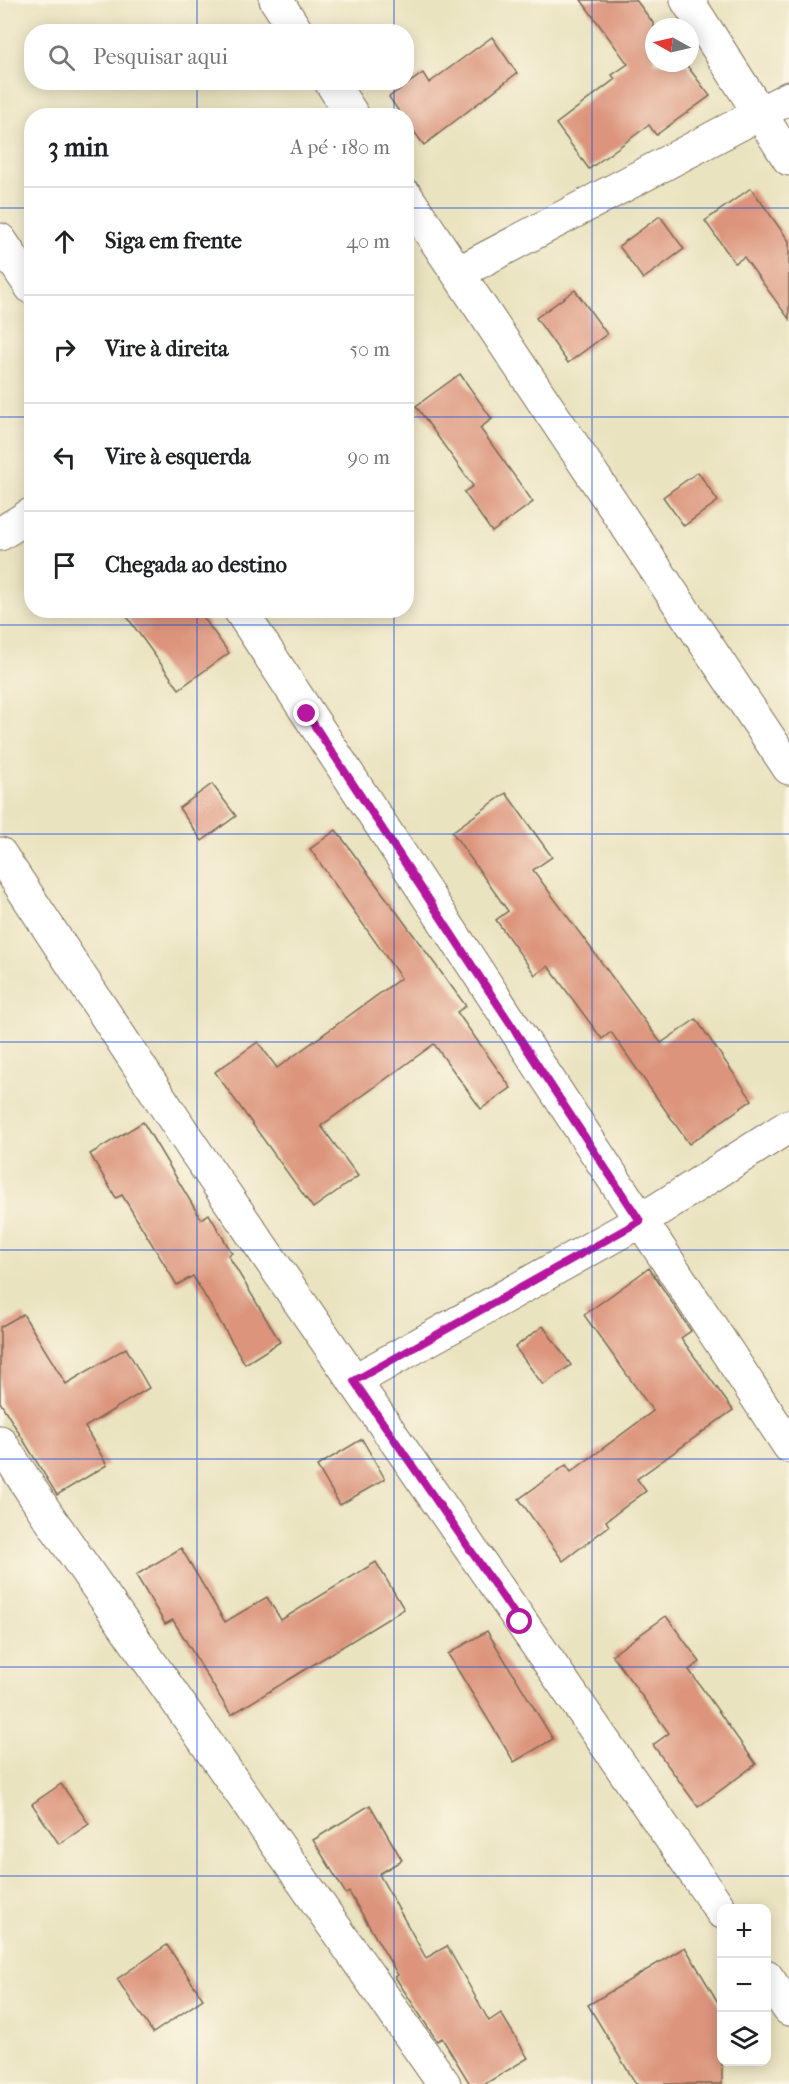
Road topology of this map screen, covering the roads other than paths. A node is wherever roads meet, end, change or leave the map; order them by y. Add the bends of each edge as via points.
1 (276, 0) edge
2 (687, 0) edge
3 (292, 24) edge
4 (336, 90) edge
5 (789, 98) edge
6 (348, 108) edge
7 (761, 115) junction
8 (789, 159) edge
9 (414, 208) edge
10 (0, 240) edge
11 (458, 273) junction
12 (24, 276) edge
13 (24, 519) edge
14 (0, 534) edge
15 (245, 618) edge
16 (789, 768) edge
17 (0, 854) edge
18 (789, 1126) edge
19 (640, 1221) junction
20 (354, 1381) junction
21 (0, 1442) edge
22 (789, 1446) edge
23 (717, 1905) edge
24 (771, 1983) edge
25 (789, 2009) edge
26 (444, 2084) edge

1 - 3 street
2 - 7 street
4 - 6 street
5 - 7 street
7 - 8 street
7 - 11 street
9 - 11 street
10 - 12 street
11 - 16 street
13 - 14 street
15 - 19 street
17 - 20 street
18 - 19 street
19 - 20 street
19 - 22 street
20 - 23 street
21 - 26 street
24 - 25 street

